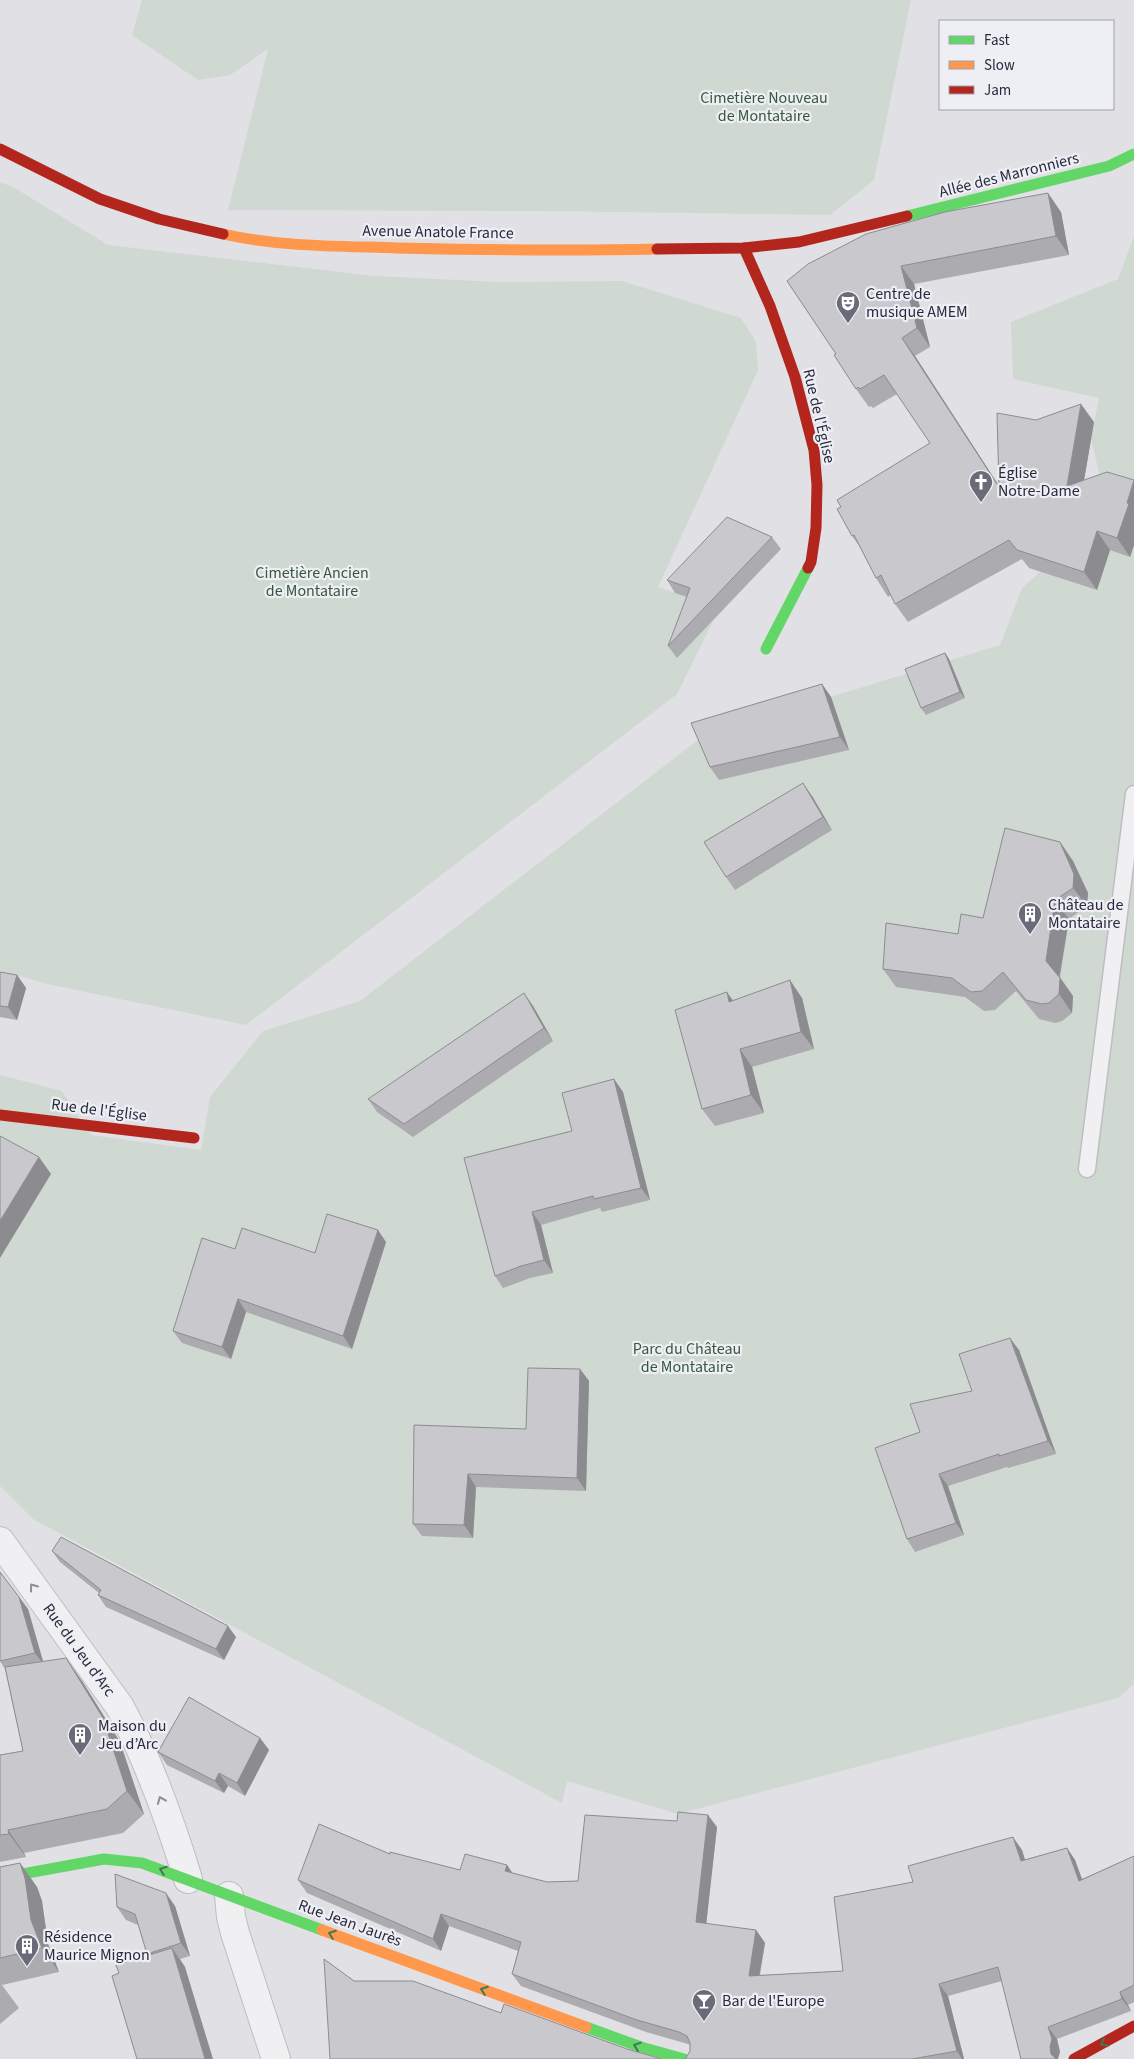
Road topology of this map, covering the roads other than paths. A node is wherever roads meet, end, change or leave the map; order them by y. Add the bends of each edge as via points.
1 (0, 149) edge
2 (1134, 154) edge
3 (889, 221) joint
4 (744, 248) junction
5 (766, 649) dead end
6 (1134, 794) edge
7 (0, 1115) edge
8 (194, 1138) dead end
9 (1086, 1169) dead end
10 (0, 1541) edge
11 (0, 1878) edge
12 (188, 1879) junction
13 (229, 1896) junction
14 (1134, 2026) edge
15 (276, 2059) edge
16 (684, 2059) edge
17 (1074, 2059) edge

1 - 4 street, Avenue Anatole France via 132,211 194,228 264,241 332,246 538,251
2 - 3 street, Allée des Marronniers via 1108,166
3 - 4 street, Avenue Anatole France via 799,242
4 - 5 street, Rue de l'Église via 770,306 795,377 814,450 817,485 816,528 810,562
6 - 9 lane
7 - 8 street, Rue de l'Église
12 -> 10 street, Rue du Jeu d'Arc via 170,1822 132,1728
12 -> 11 street, Rue Jean Jaurès via 142,1863 104,1859
12 - 13 street, Rue Jean Jaurès
13 - 15 street via 235,1933
16 -> 13 street, Rue Jean Jaurès via 641,2047
14 -> 17 street

